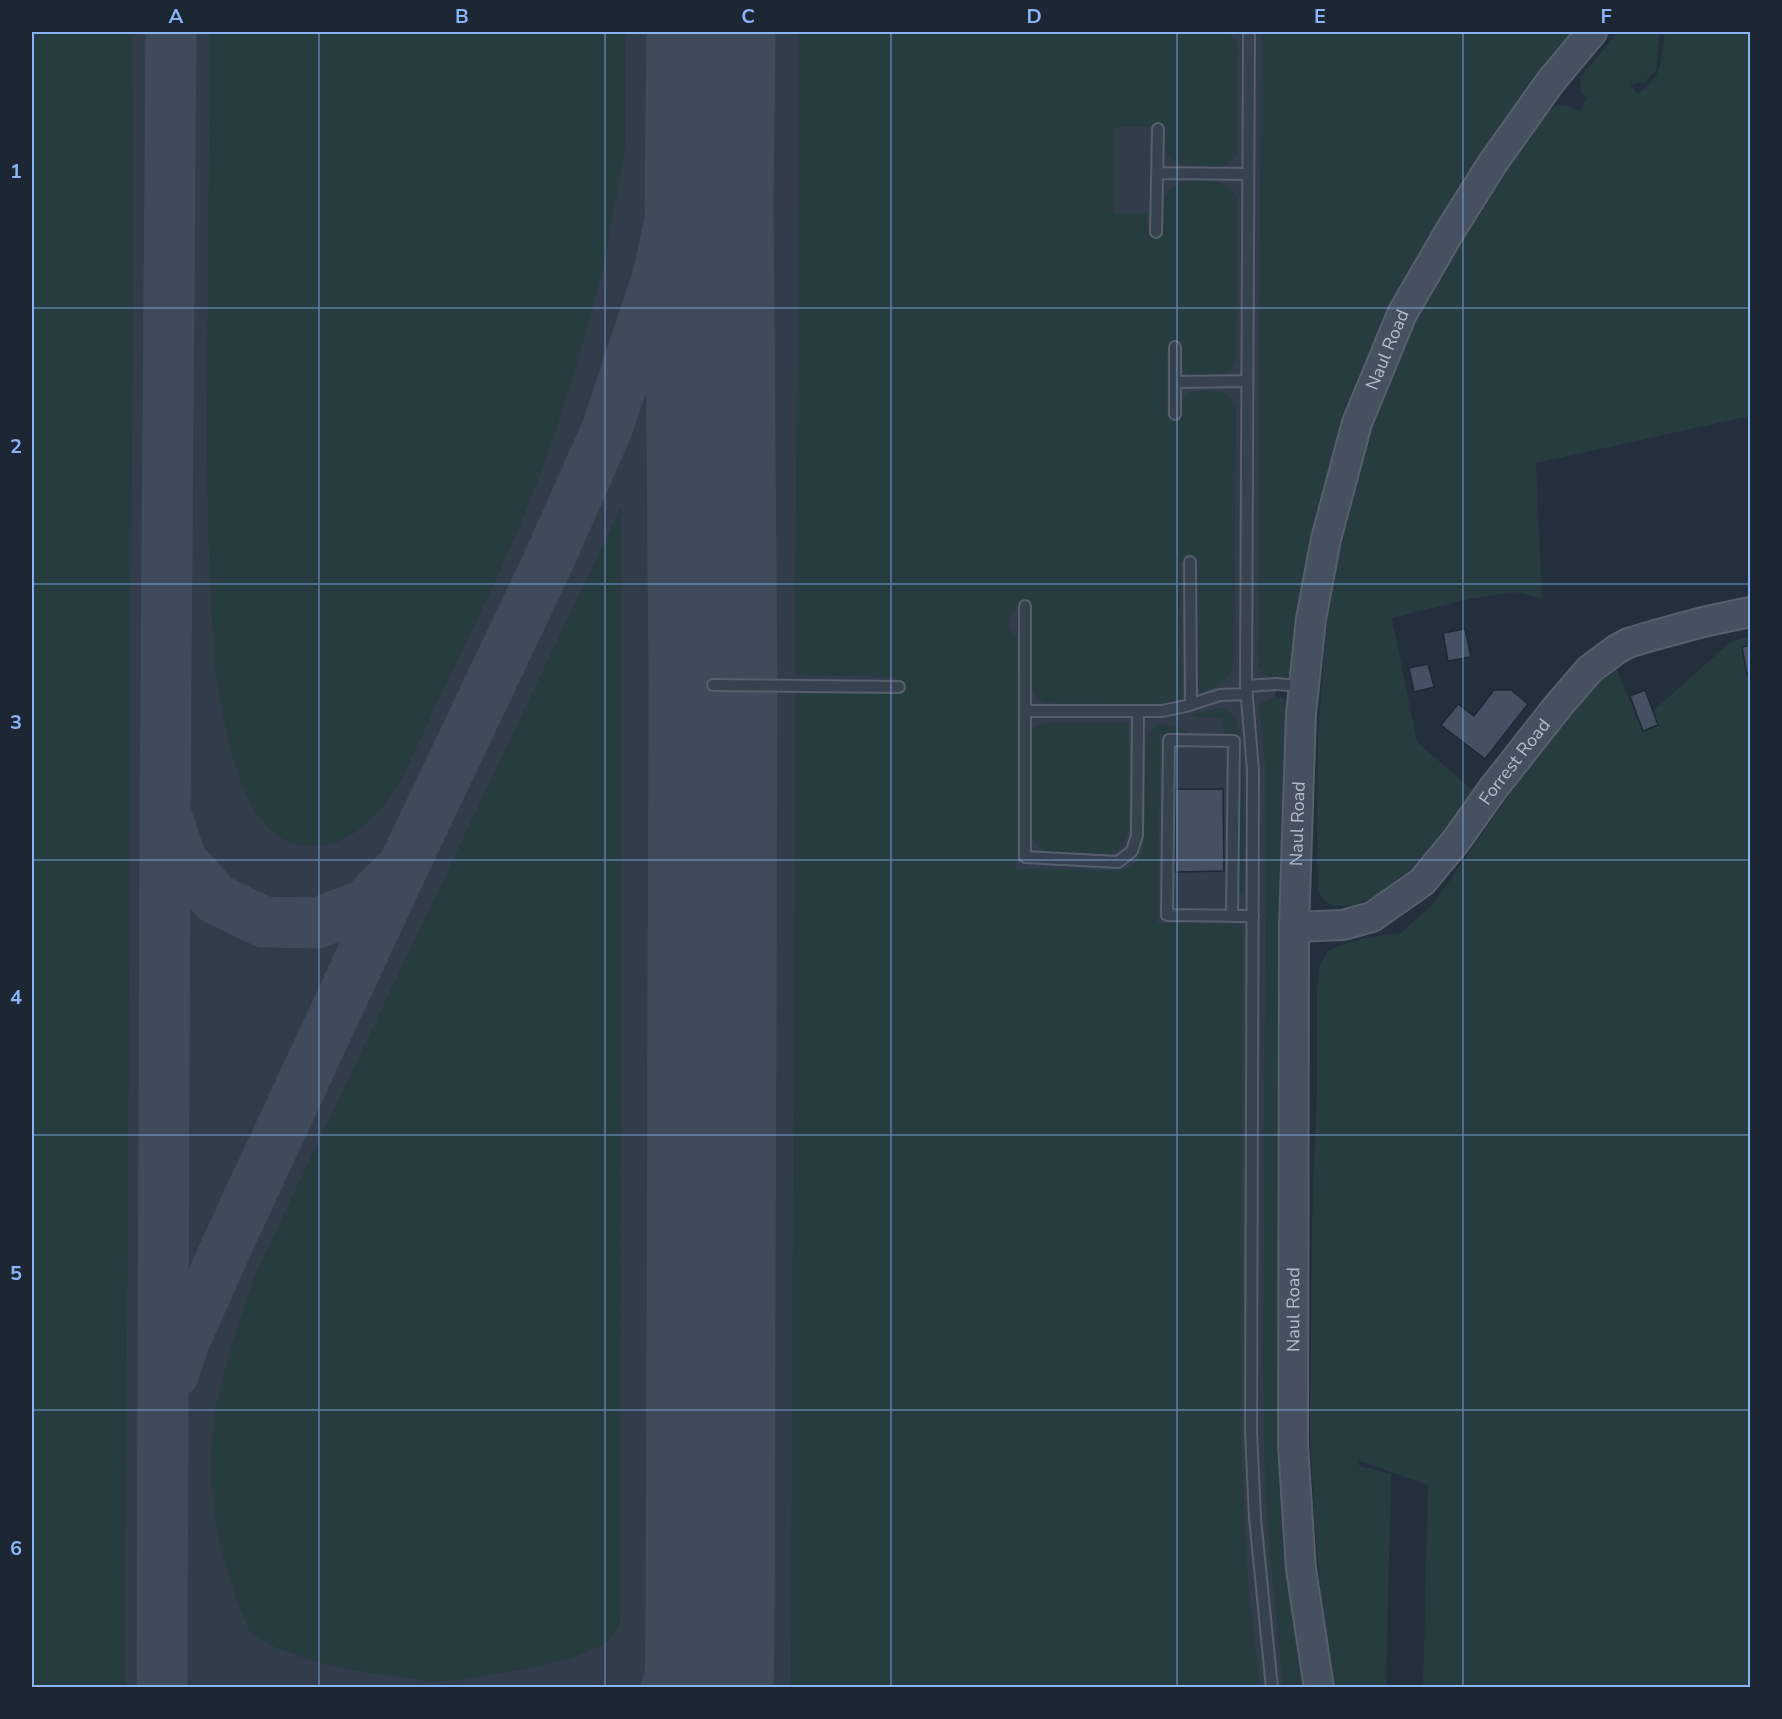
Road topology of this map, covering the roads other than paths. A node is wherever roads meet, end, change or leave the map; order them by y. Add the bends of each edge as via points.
1 (1249, 32) edge
2 (1592, 32) edge
3 (1158, 129) dead end
4 (1157, 173) junction
5 (1248, 174) junction
6 (1156, 232) dead end
7 (1175, 347) dead end
8 (1247, 381) junction
9 (1175, 382) junction
10 (1175, 414) dead end
11 (1190, 562) dead end
12 (1024, 606) dead end
13 (1750, 612) edge
14 (713, 685) dead end
15 (1304, 686) junction
16 (899, 687) dead end
17 (1246, 690) junction
18 (1191, 704) junction
19 (1024, 711) junction
20 (1138, 711) junction
21 (1232, 916) junction
22 (1253, 916) junction
23 (1294, 927) junction
24 (1272, 1688) edge
25 (1319, 1688) edge

1 - 5 lane
2 - 15 street, Naul Road via 1551,81 1492,164 1402,314 1357,423 1329,527 1311,619
3 - 4 lane
4 - 5 lane
4 - 6 lane
5 - 8 lane
7 - 9 lane
8 - 9 lane
8 - 17 lane
9 - 10 lane
11 - 18 lane
12 - 19 lane
13 - 23 street, Forrest Road via 1655,635 1617,649 1590,669 1558,705 1422,882 1372,916 1343,925
14 - 16 lane
15 - 17 lane via 1276,684
15 - 23 street, Naul Road
17 - 18 lane
17 - 22 lane via 1253,771
18 - 20 lane via 1162,711
19 - 20 lane
19 - 20 lane via 1025,858 1118,862 1132,852 1137,835
21 - 21 lane via 1167,915 1169,740 1234,741
21 - 22 lane
22 - 24 lane via 1251,1431 1255,1518
23 - 25 street, Naul Road via 1293,1445 1300,1569

